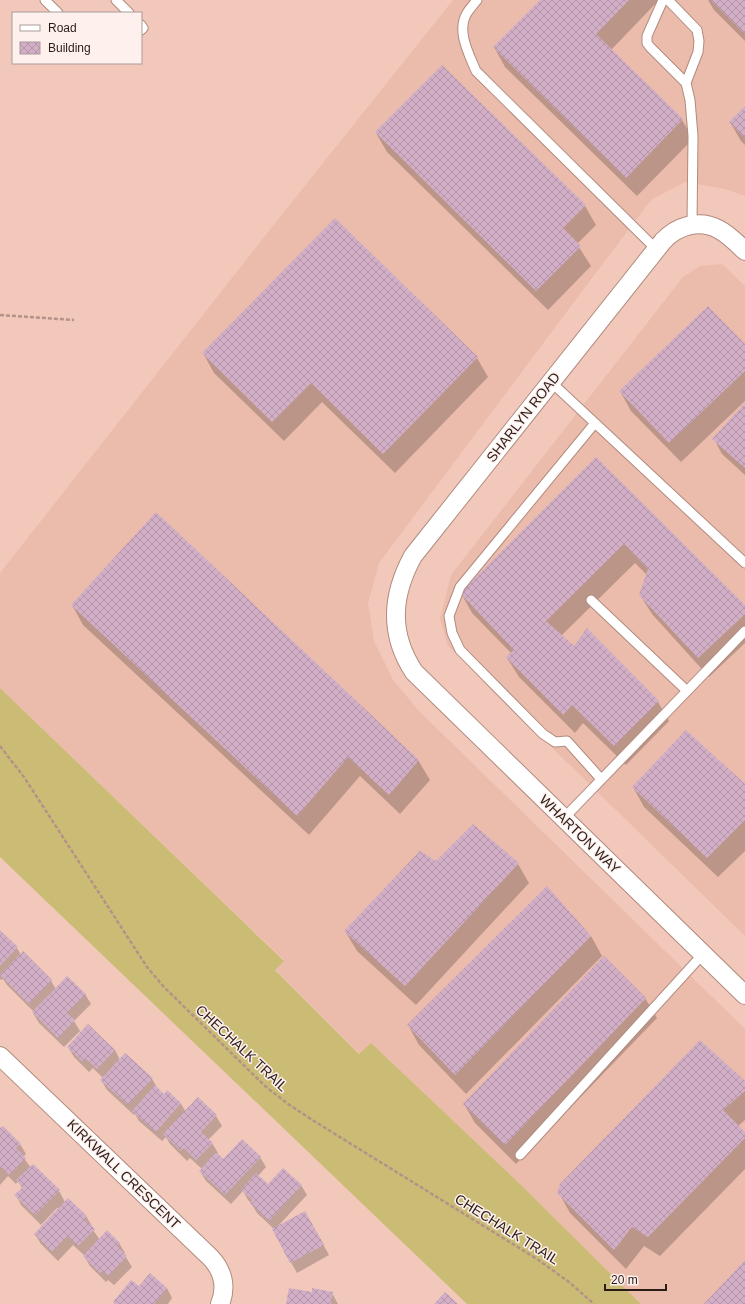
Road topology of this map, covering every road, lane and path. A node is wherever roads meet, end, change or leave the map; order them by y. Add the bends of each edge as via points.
1 (45, 0) edge
2 (116, 0) edge
3 (477, 0) edge
4 (663, 0) edge
5 (668, 0) edge
6 (57, 12) edge
7 (128, 12) edge
8 (686, 83) junction
9 (692, 225) junction
10 (656, 248) junction
11 (745, 251) edge
12 (0, 315) edge
13 (74, 320) dead end
14 (551, 382) junction
15 (595, 423) junction
16 (745, 563) edge
17 (591, 600) dead end
18 (745, 631) edge
19 (414, 672) joint
20 (687, 691) junction
21 (0, 746) edge
22 (601, 779) junction
23 (564, 818) junction
24 (703, 954) junction
25 (745, 995) edge
26 (0, 1056) edge
27 (520, 1155) dead end
28 (220, 1304) edge
29 (594, 1304) edge

1 - 6 lane
2 - 7 lane
3 - 10 lane via 467,13 462,30 465,46 476,71
4 - 8 lane via 646,36 647,43
5 - 8 lane via 697,30 698,52
8 - 9 lane via 693,136
9 - 10 street, SHARLYN ROAD via 669,234
9 - 11 street, SHARLYN ROAD via 717,228
10 - 14 street, SHARLYN ROAD
12 - 13 path
14 - 15 lane
14 - 19 street, SHARLYN ROAD via 413,556 407,567 399,589 397,625 398,637
15 - 16 lane
15 - 22 lane via 460,587 449,616 452,633 460,650 543,734 554,742 567,741
17 - 20 lane
18 - 20 lane
19 - 23 street, WHARTON WAY
20 - 22 lane
21 - 29 path, CHECHALK TRAIL via 24,777 147,967 265,1086 314,1121 537,1259
22 - 23 lane
23 - 24 street, WHARTON WAY
24 - 25 street, WHARTON WAY
24 - 27 lane
26 - 28 street, KIRKWALL CRESCENT via 211,1258 220,1269 224,1281

